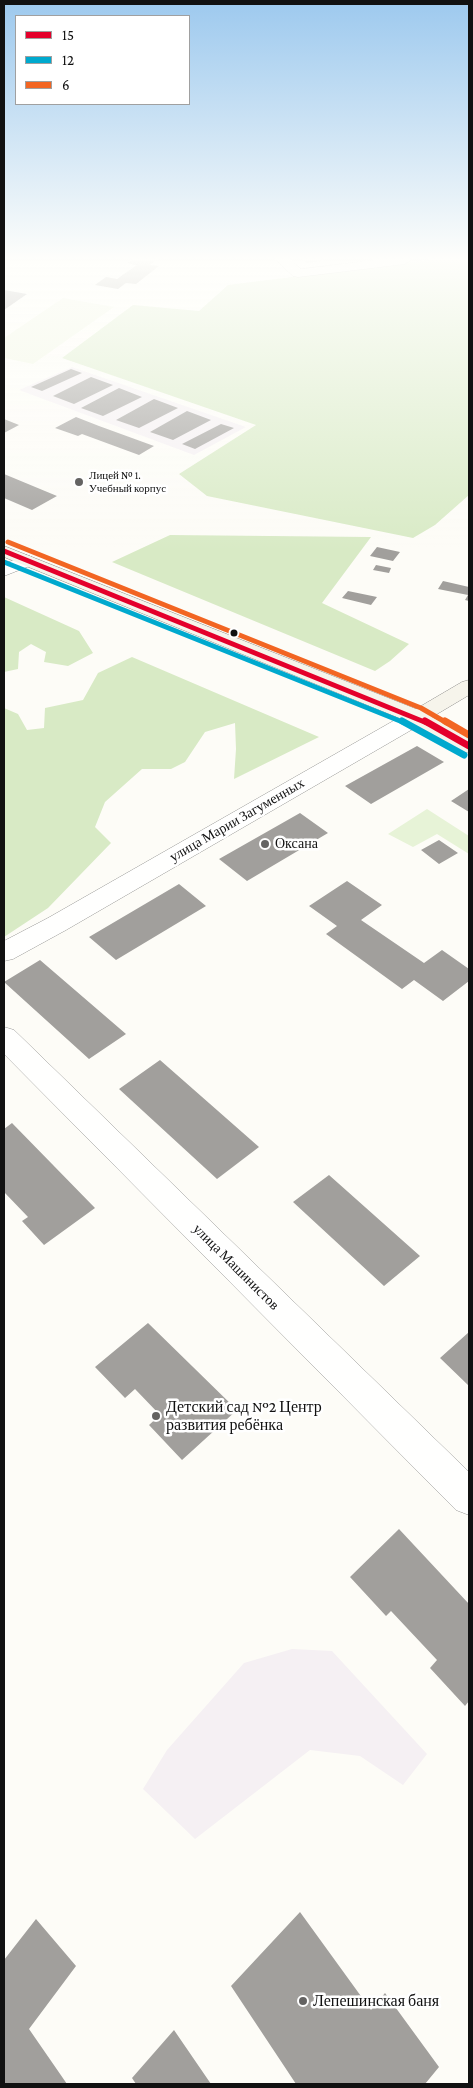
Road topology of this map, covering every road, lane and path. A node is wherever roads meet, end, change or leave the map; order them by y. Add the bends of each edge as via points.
1 (4, 551) edge
2 (26, 561) junction
3 (4, 570) edge
4 (469, 686) edge
5 (417, 717) junction
6 (469, 746) edge
7 (4, 952) edge
8 (4, 1037) edge
9 (469, 1496) edge

1 - 2 main road
2 - 3 street
2 - 5 main road
4 - 5 main road, улица Марии Загуменных
5 - 6 main road
5 - 7 street, улица Марии Загуменных
8 - 9 street, улица Машинистов

